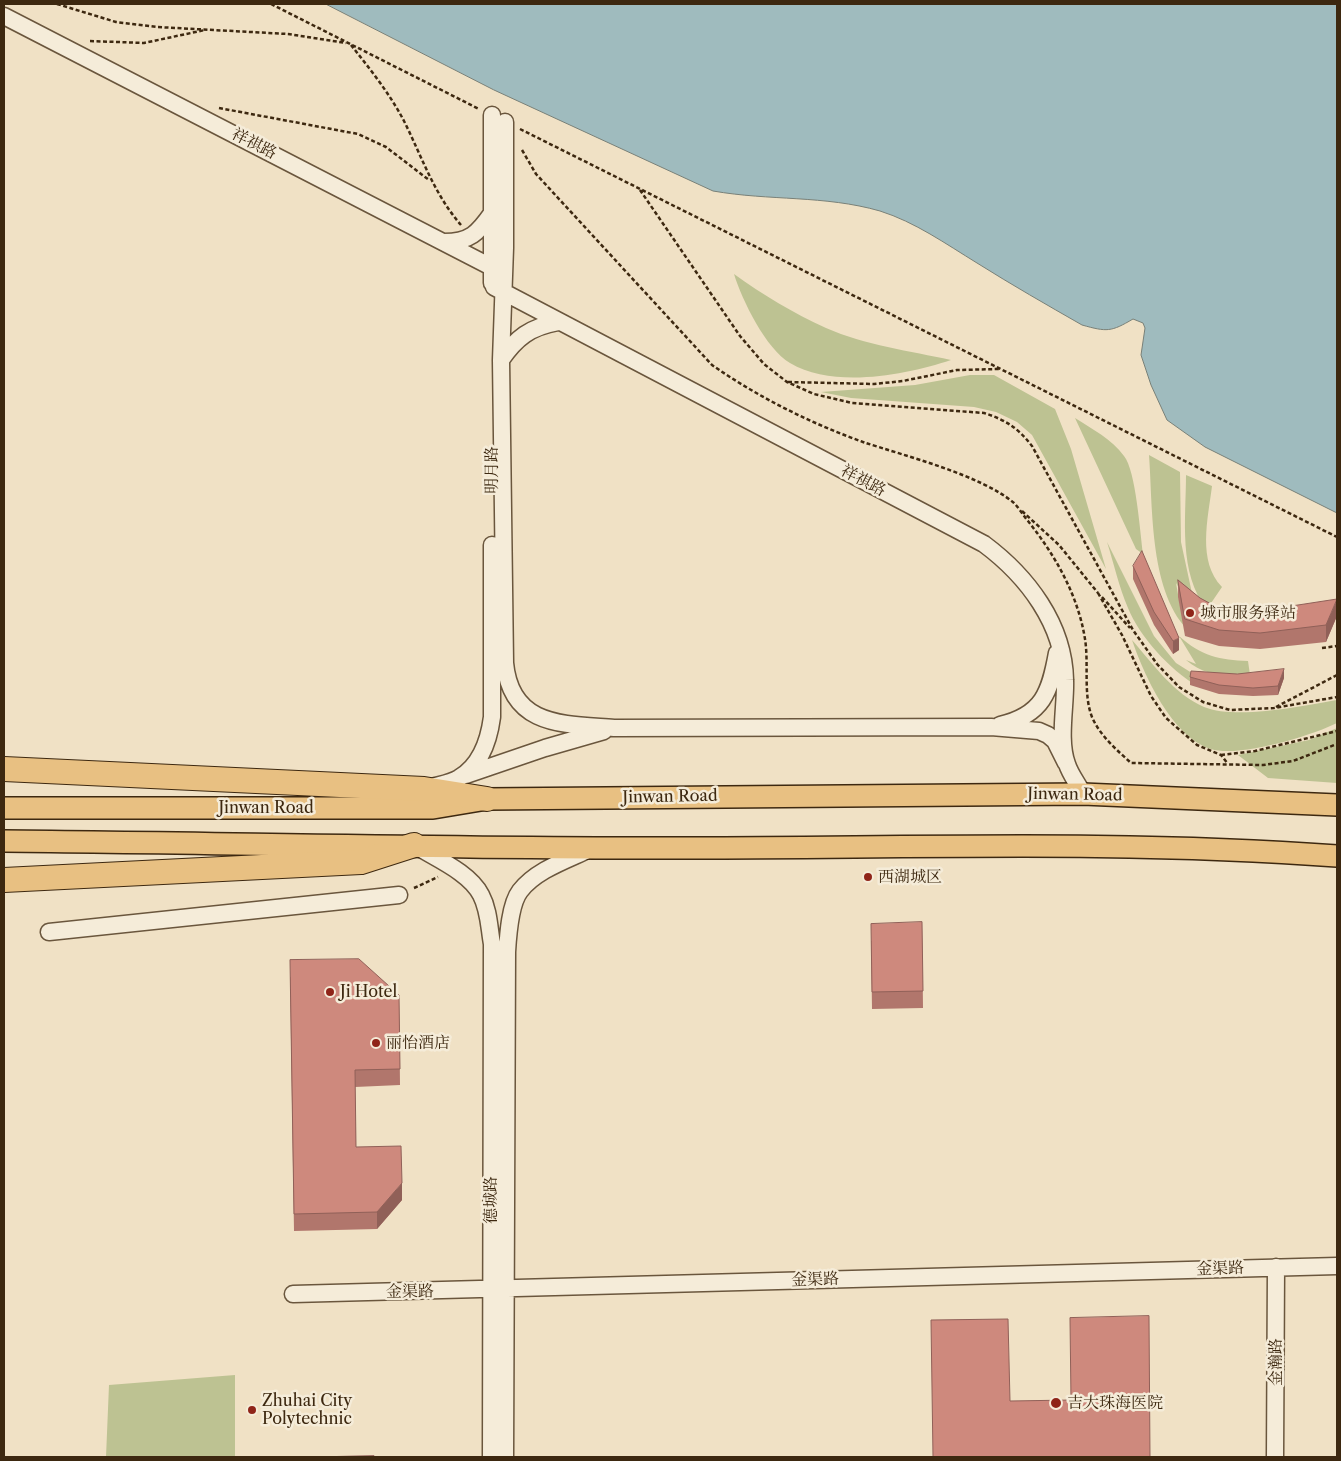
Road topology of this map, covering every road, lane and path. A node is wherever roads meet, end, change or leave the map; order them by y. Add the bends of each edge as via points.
1 (57, 4) edge
2 (271, 4) edge
3 (4, 16) edge
4 (210, 28) junction
5 (89, 41) dead end
6 (351, 44) junction
7 (213, 106) dead end
8 (498, 118) junction
9 (430, 181) junction
10 (492, 213) junction
11 (471, 237) junction
12 (444, 242) junction
13 (498, 271) junction
14 (497, 289) junction
15 (558, 322) junction
16 (501, 360) junction
17 (1002, 369) junction
18 (787, 382) junction
19 (1015, 505) junction
20 (1337, 537) edge
21 (1098, 593) junction
22 (1133, 630) junction
23 (1059, 646) junction
24 (1337, 646) edge
25 (1322, 648) dead end
26 (1337, 675) edge
27 (1337, 697) edge
28 (1274, 708) junction
29 (991, 727) junction
30 (614, 728) junction
31 (1337, 730) edge
32 (1337, 744) edge
33 (1221, 756) junction
34 (1066, 763) junction
35 (1228, 764) junction
36 (4, 769) edge
37 (459, 778) junction
38 (424, 789) junction
39 (1083, 794) junction
40 (487, 799) junction
41 (1337, 805) edge
42 (4, 808) edge
43 (4, 841) edge
44 (414, 845) junction
45 (591, 849) junction
46 (1337, 856) edge
47 (454, 869) junction
48 (4, 880) edge
49 (399, 895) joint
50 (49, 932) dead end
51 (1337, 1266) edge
52 (1276, 1267) junction
53 (498, 1290) junction
54 (293, 1294) dead end
55 (491, 1457) edge
56 (506, 1457) edge
57 (1275, 1457) edge

1 - 4 path via 116,22
2 - 6 path
3 - 12 street, 祥祺路
4 - 5 path via 144,43
4 - 6 path via 288,34
6 - 9 path via 404,120
7 - 9 path via 358,134 386,147
8 - 10 street, 明月路
8 - 13 street, 明月路
8 - 19 path via 536,174 712,365 733,380 827,428 980,483
9 - 11 path via 449,212
10 - 11 street
10 - 13 street, 明月路
11 - 12 street via 459,242
12 - 13 street, 祥祺路
13 - 14 street, 明月路
14 - 15 street, 祥祺路
14 - 16 street, 明月路
14 - 37 street, 明月路 via 492,717 484,749 475,764
15 - 16 street via 527,331 513,342
15 - 23 street, 祥祺路 via 984,544 1007,562 1033,591
16 - 30 street, 明月路 via 506,679 524,708 540,718 557,723
17 - 18 path via 957,370 874,384
17 - 18 path via 639,188 740,336 764,364
17 - 20 path
18 - 22 path via 814,394 852,403 984,413 1004,420 1020,431 1032,446
19 - 21 path via 1059,545
19 - 35 path via 1056,560 1068,585 1085,638 1088,704 1104,737 1131,763
21 - 22 path
21 - 33 path via 1151,696 1166,718 1197,745
22 - 28 path via 1157,664 1179,687 1203,702 1230,710
23 - 29 street via 1051,685 1042,702 1029,714
23 - 34 street, 祥祺路 via 1065,678
24 - 25 path
26 - 28 path
27 - 28 path
29 - 30 street
29 - 34 street via 1039,731 1048,735 1055,741
30 - 37 street
31 - 33 path via 1289,744
32 - 35 path via 1293,761 1263,765
33 - 35 path
34 - 39 street, 祥祺路
36 - 38 highway
37 - 38 street, 明月路
38 - 40 highway
39 - 40 main road, Jinwan Road
39 - 41 main road, Jinwan Road
40 - 42 main road, Jinwan Road via 433,808
43 - 44 main road
44 - 45 main road
44 - 47 street, 德城路
44 - 48 highway via 362,862
45 - 46 main road via 1125,847 1262,850
45 - 53 street, 德城路 via 544,871 519,892 510,921
47 - 49 path
47 - 53 street, 德城路 via 480,893 488,913 492,944
49 - 50 street
51 - 52 street, 金渠路
52 - 53 street, 金渠路
52 - 57 street, 金瀚路
53 - 54 street, 金渠路
53 - 55 street, 德城路
53 - 56 street, 德城路

